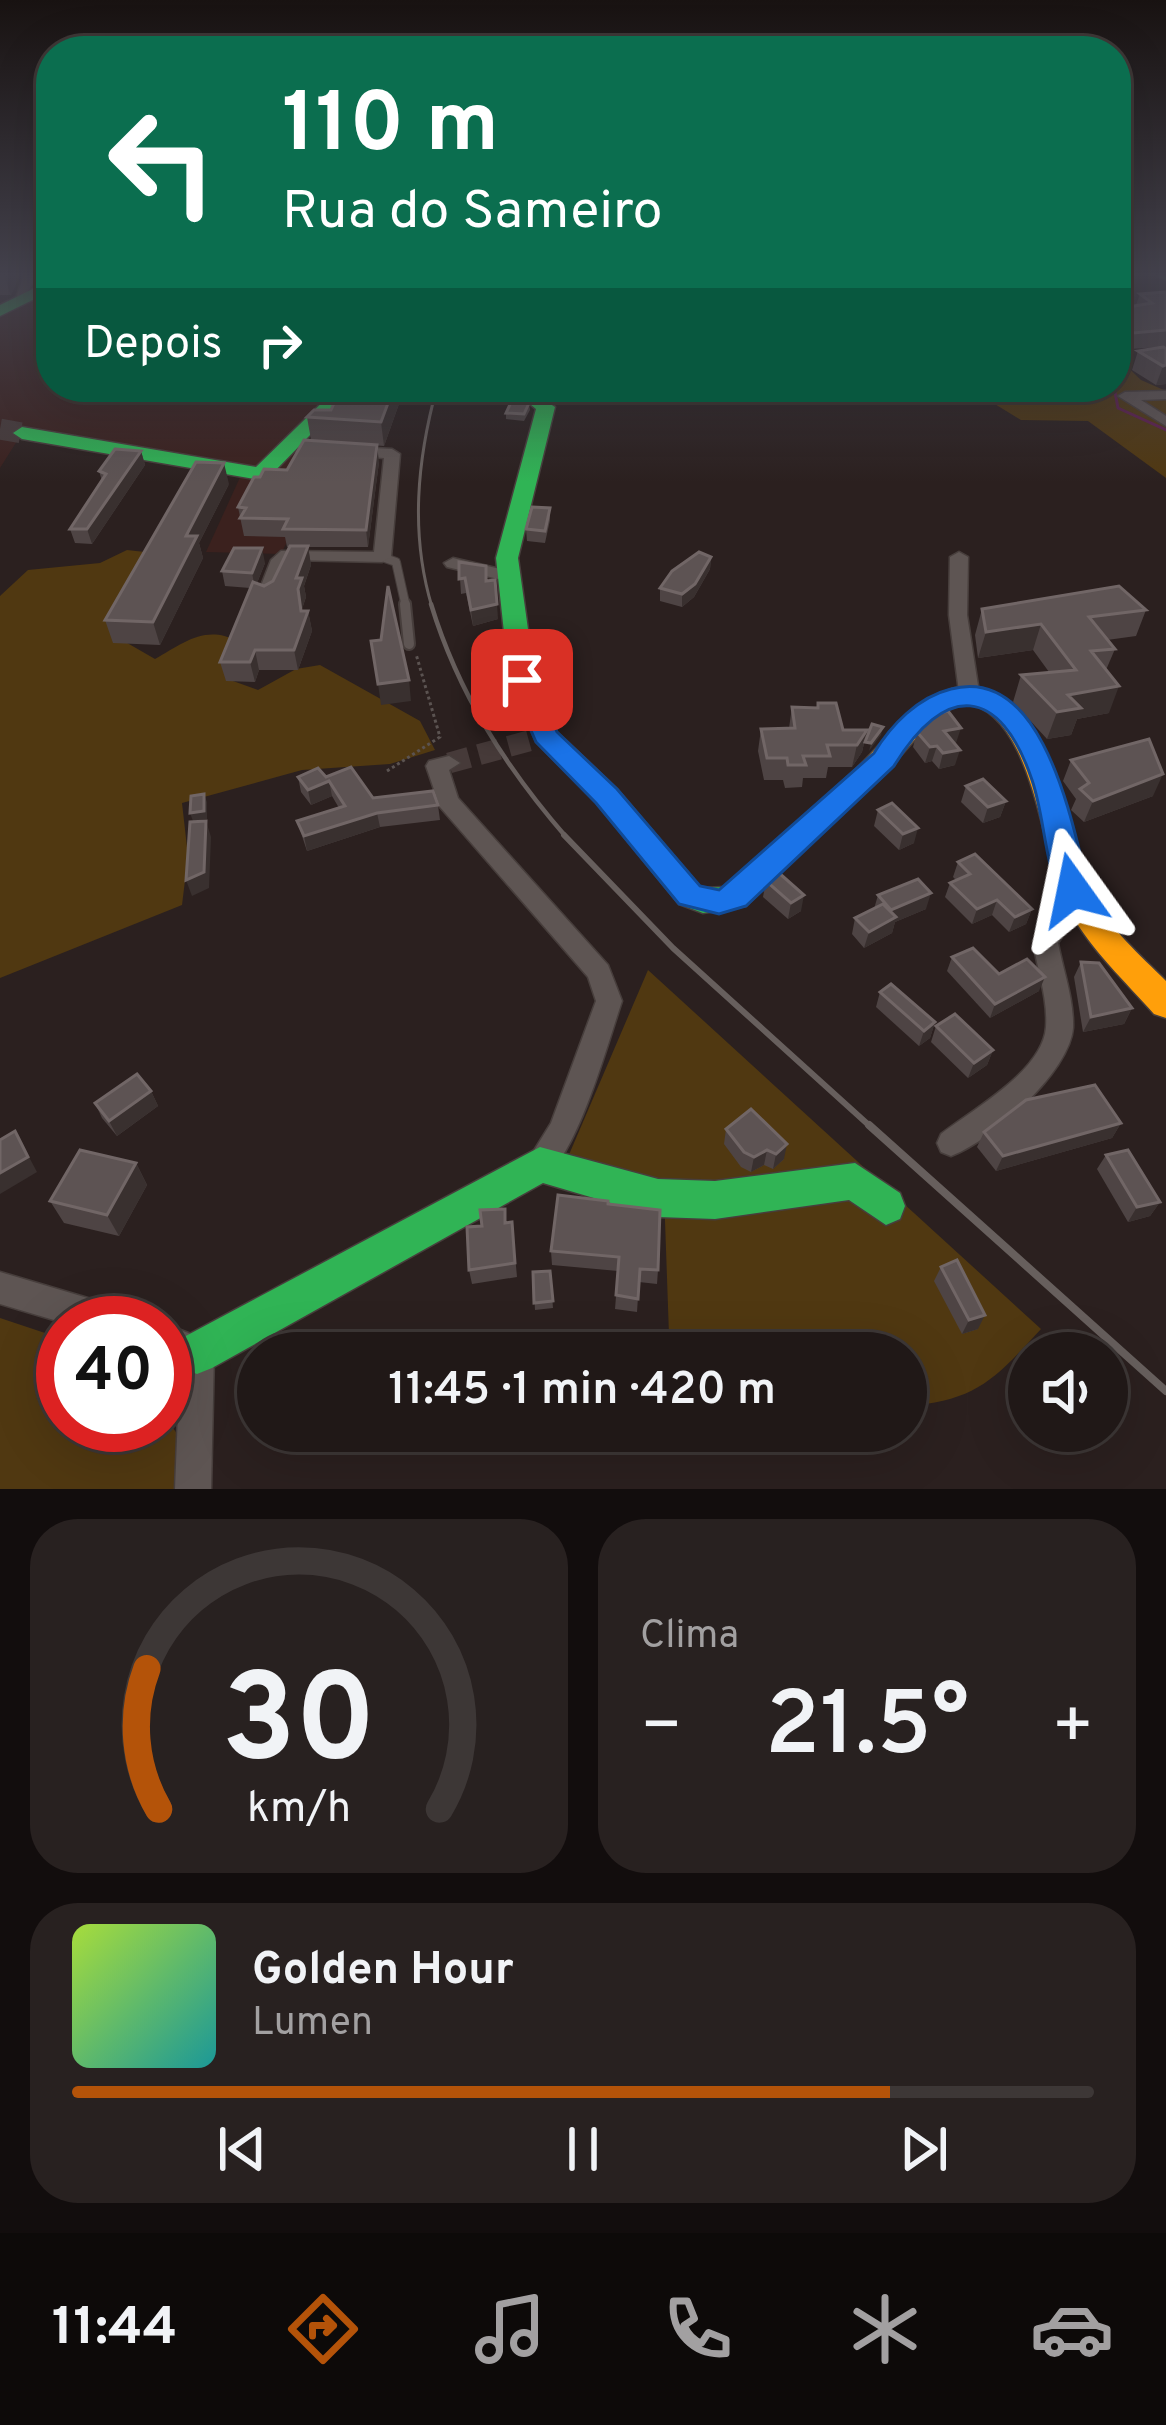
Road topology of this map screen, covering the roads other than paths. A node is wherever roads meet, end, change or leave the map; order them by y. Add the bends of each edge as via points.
1 (1166, 394) edge
2 (1131, 396) edge
3 (1131, 400) edge
4 (336, 402) edge
5 (539, 402) edge
6 (1166, 422) edge
7 (22, 433) tunnel mouth
8 (329, 450) edge
9 (382, 557) junction
10 (959, 557) dead end
11 (453, 562) edge
12 (506, 576) junction
13 (266, 596) edge
14 (409, 644) road end
15 (969, 692) junction
16 (443, 765) dead end
17 (1086, 911) junction
18 (1166, 1004) edge
19 (952, 1143) dead end
20 (540, 1165) junction
21 (886, 1206) dead end
22 (0, 1288) edge
23 (36, 1299) edge
24 (192, 1340) edge
25 (190, 1452) edge
26 (193, 1489) edge

1 - 2 street
3 - 6 street
4 - 7 street via 298,449 261,474
5 - 12 street via 546,407
8 - 9 street via 392,454
9 - 13 street via 287,555
9 - 14 lane via 396,562
10 - 15 street
11 - 12 street
12 - 15 street via 522,680 542,737 607,796 690,896 735,898 884,759 897,737 944,699
15 - 17 street via 992,701 1027,737
16 - 20 street via 448,801 599,973 609,1001 563,1130
17 - 18 street
17 - 19 street via 1063,917 1045,941 1059,1033 1045,1072
20 - 21 street via 658,1198 715,1200 855,1181
20 - 24 street
22 - 23 street
25 - 26 street

